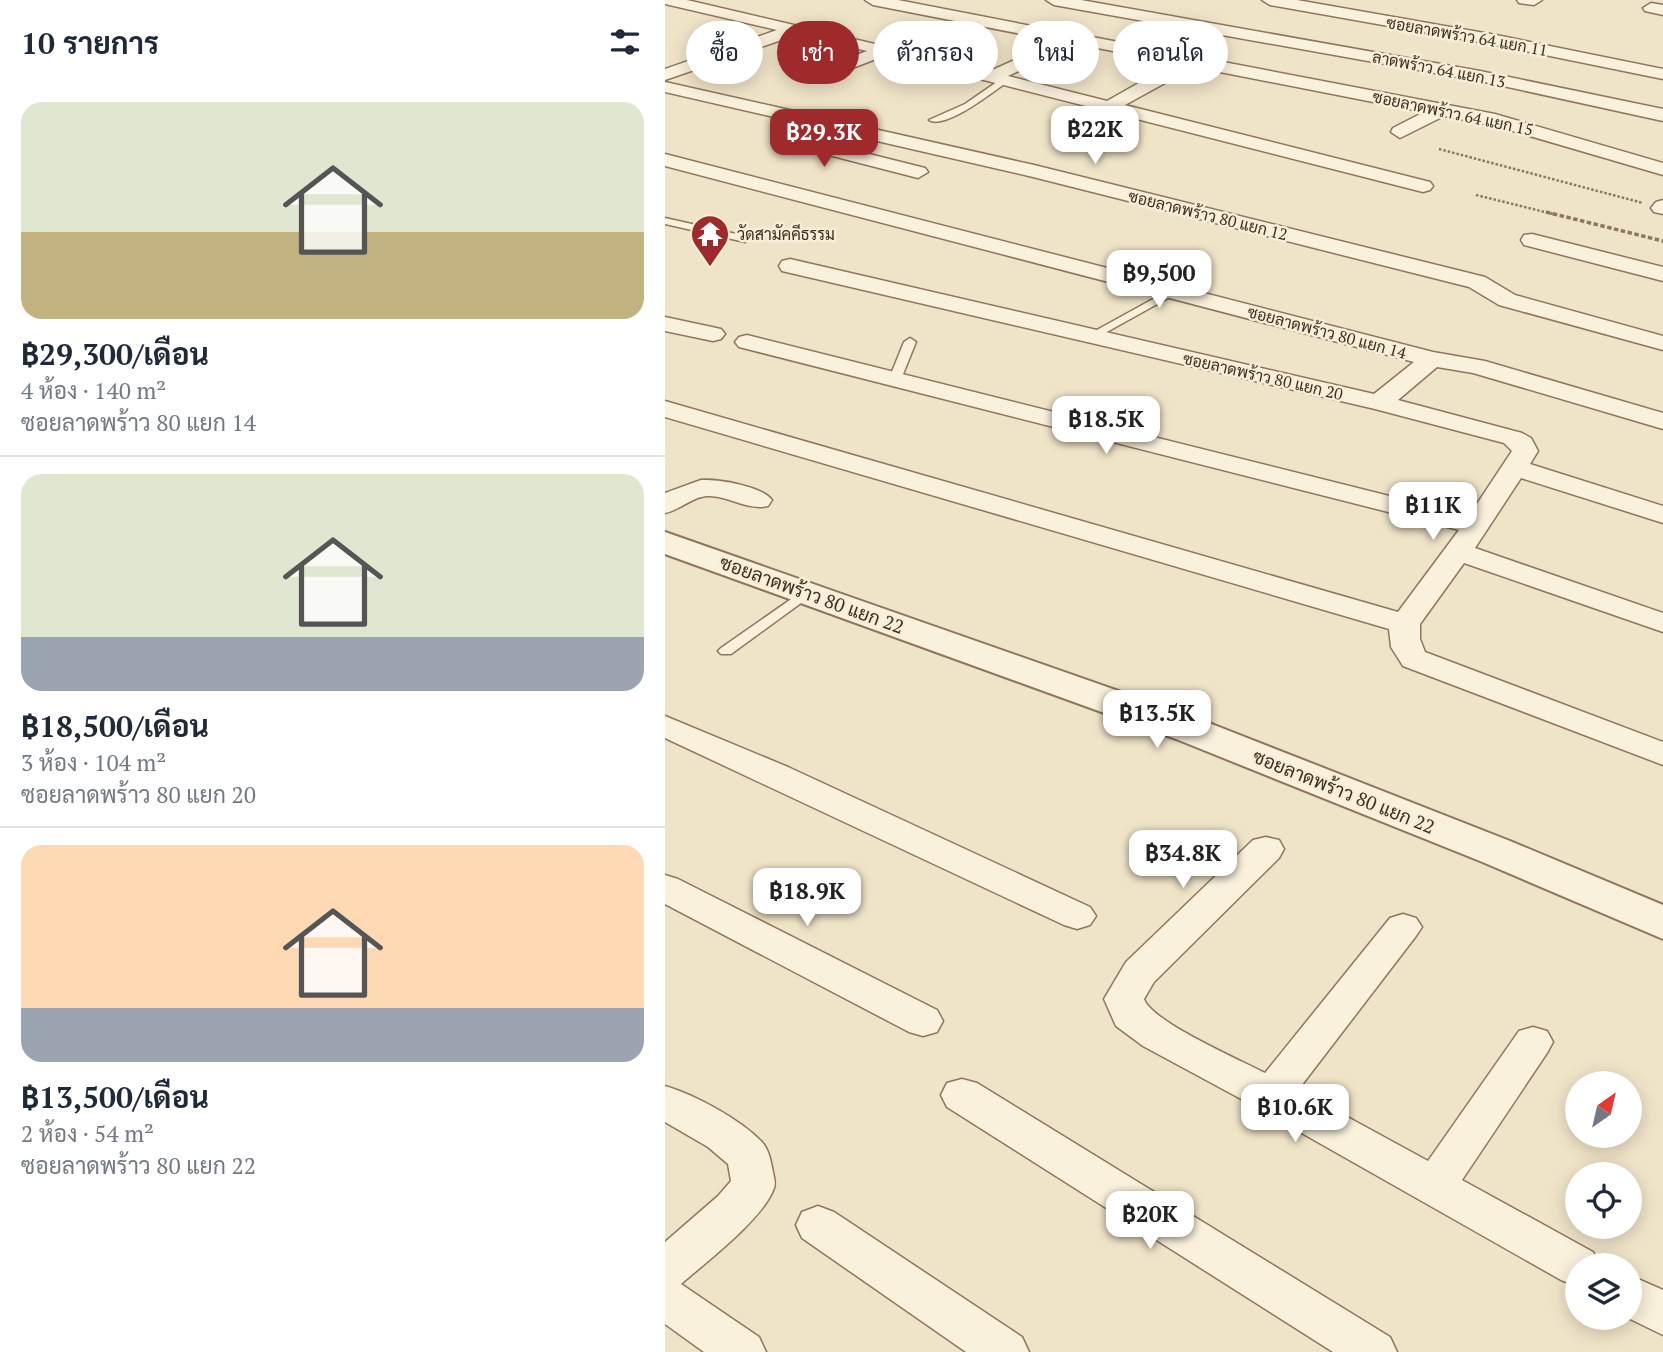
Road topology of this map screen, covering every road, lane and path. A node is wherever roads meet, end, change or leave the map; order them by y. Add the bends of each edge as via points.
1 (666, 0) edge
2 (873, 0) edge
3 (1053, 0) edge
4 (1160, 0) edge
5 (1269, 0) edge
6 (1360, 0) edge
7 (1525, 0) edge
8 (1534, 0) edge
9 (1391, 5) dead end
10 (1130, 14) junction
11 (777, 26) edge
12 (1012, 27) edge
13 (1099, 27) edge
14 (777, 36) edge
15 (1099, 44) edge
16 (1663, 74) edge
17 (668, 75) edge
18 (998, 78) edge
19 (991, 84) edge
20 (1150, 84) edge
21 (1110, 106) junction
22 (1442, 109) junction
23 (1663, 116) edge
24 (934, 120) dead end
25 (863, 131) junction
26 (1401, 132) dead end
27 (1439, 149) dead end
28 (665, 160) edge
29 (1663, 169) edge
30 (918, 172) dead end
31 (1423, 186) dead end
32 (1476, 195) dead end
33 (1662, 208) edge
34 (665, 221) edge
35 (745, 239) dead end
36 (1532, 240) dead end
37 (1663, 241) edge
38 (790, 266) dead end
39 (1663, 274) edge
40 (1173, 291) junction
41 (665, 324) edge
42 (713, 334) dead end
43 (1092, 336) junction
44 (747, 342) dead end
45 (910, 342) dead end
46 (1663, 343) edge
47 (1432, 359) junction
48 (895, 379) junction
49 (1379, 403) junction
50 (665, 409) edge
51 (1663, 421) edge
52 (1516, 468) junction
53 (758, 500) dead end
54 (665, 505) edge
55 (1663, 515) edge
56 (1476, 526) junction
57 (665, 542) edge
58 (1457, 551) junction
59 (807, 592) junction
60 (1663, 623) edge
61 (1405, 624) junction
62 (726, 651) dead end
63 (665, 726) edge
64 (1663, 754) edge
65 (1266, 849) dead end
66 (665, 888) edge
67 (1077, 916) dead end
68 (1663, 923) edge
69 (1403, 927) dead end
70 (923, 1021) dead end
71 (1533, 1042) dead end
72 (963, 1095) dead end
73 (1271, 1095) junction
74 (665, 1102) edge
75 (1434, 1186) junction
76 (818, 1225) dead end
77 (1565, 1259) edge
78 (665, 1270) edge
79 (665, 1298) edge
80 (1642, 1302) edge
81 (1663, 1314) edge
82 (742, 1352) edge
83 (1005, 1352) edge
84 (1373, 1352) edge

1 - 11 street
2 - 12 street, ซอยลาดพร้าว 64 แยก 15
3 - 10 street, ลาดพร้าว 64 แยก 13
4 - 10 street
5 - 16 street, ซอยลาดพร้าว 64 แยก 11
6 - 9 street
7 - 8 street
10 - 13 street
10 - 23 street, ลาดพร้าว 64 แยก 13 via 1480,76
14 - 17 street
15 - 22 street, ซอยลาดพร้าว 64 แยก 15
17 - 25 street, ซอยลาดพร้าว 80 แยก 12
18 - 21 street
19 - 24 lane via 968,106
20 - 21 street
21 - 31 street
22 - 26 street
22 - 29 street, ซอยลาดพร้าว 64 แยก 15
25 - 30 street via 828,149
25 - 46 street, ซอยลาดพร้าว 80 แยก 12 via 1476,282 1507,300
27 - 33 path
28 - 40 street, ซอยลาดพร้าว 80 แยก 14
32 - 37 path
34 - 35 lane
36 - 39 street
38 - 43 street, ซอยลาดพร้าว 80 แยก 20
40 - 43 lane
40 - 47 street, ซอยลาดพร้าว 80 แยก 14
41 - 42 street
43 - 49 street, ซอยลาดพร้าว 80 แยก 20
44 - 48 street
45 - 48 lane
47 - 49 street
47 - 51 street, ซอยลาดพร้าว 80 แยก 14 via 1476,366
48 - 56 street
49 - 52 street, ซอยลาดพร้าว 80 แยก 20 via 1513,438 1525,451
50 - 61 street
52 - 55 street
52 - 56 street
53 - 54 street via 708,486
56 - 58 street
57 - 59 street, ซอยลาดพร้าว 80 แยก 22
58 - 60 street
58 - 61 street
59 - 62 lane
59 - 68 street, ซอยลาดพร้าว 80 แยก 22 via 1190,730
61 - 64 street via 1403,638 1414,659
63 - 67 street
65 - 73 street via 1140,972 1124,999 1130,1015 1157,1035
66 - 70 street
69 - 73 street
71 - 75 street
72 - 84 street
73 - 75 street
74 - 78 street via 723,1135 748,1156 754,1185 734,1209
75 - 77 street
76 - 83 street
79 - 82 street
80 - 81 street

